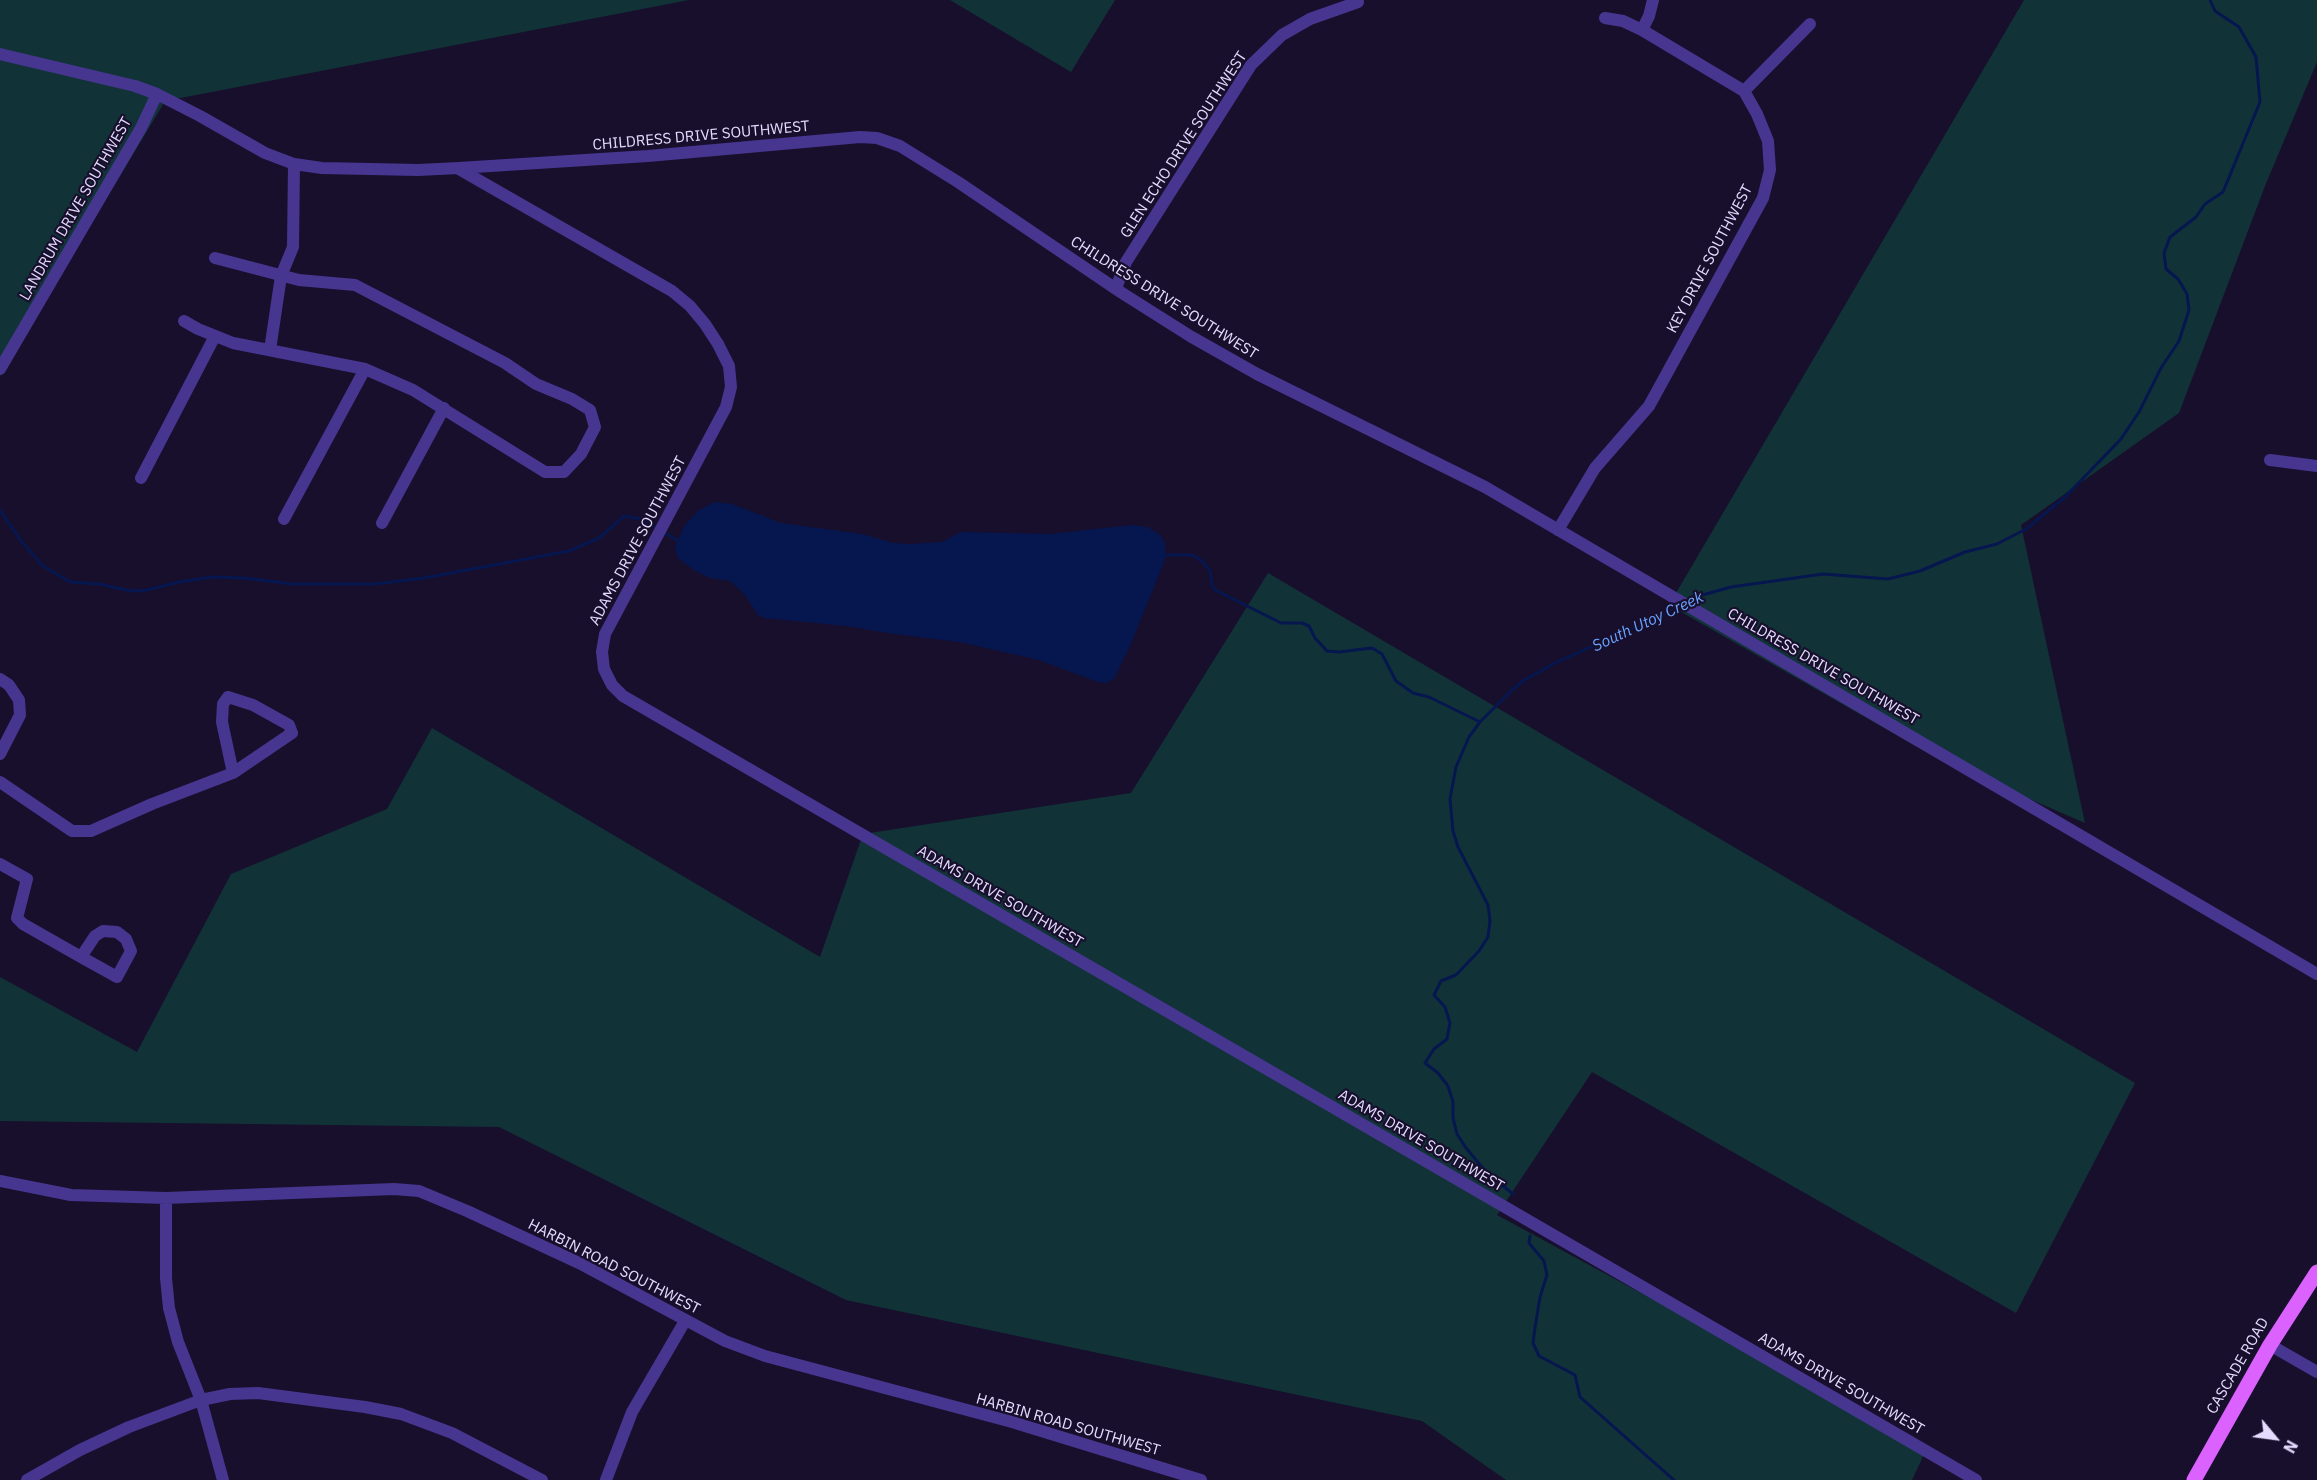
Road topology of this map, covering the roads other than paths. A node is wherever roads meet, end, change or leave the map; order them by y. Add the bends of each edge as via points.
1 (1653, 0) edge
2 (1358, 2) dead end
3 (1605, 18) dead end
4 (1810, 24) dead end
5 (1642, 30) junction
6 (0, 54) edge
7 (1744, 91) junction
8 (157, 94) junction
9 (294, 164) junction
10 (459, 168) junction
11 (215, 258) dead end
12 (281, 276) junction
13 (1116, 288) junction
14 (184, 321) dead end
15 (215, 336) junction
16 (270, 350) junction
17 (0, 369) edge
18 (366, 369) junction
19 (444, 408) junction
20 (2270, 460) dead end
21 (2317, 466) edge
22 (141, 478) dead end
23 (285, 519) dead end
24 (382, 523) dead end
25 (1558, 530) junction
26 (0, 679) edge
27 (0, 754) edge
28 (232, 773) junction
29 (0, 782) edge
30 (0, 864) edge
31 (81, 957) dead end
32 (2317, 974) edge
33 (0, 1181) edge
34 (166, 1198) junction
35 (2317, 1272) edge
36 (685, 1321) junction
37 (2270, 1345) junction
38 (2317, 1372) edge
39 (201, 1400) junction
40 (27, 1480) edge
41 (223, 1480) edge
42 (542, 1480) edge
43 (606, 1480) edge
44 (1201, 1480) edge
45 (1976, 1480) edge
46 (2194, 1480) edge

1 - 5 street
2 - 13 street, GLEN ECHO DRIVE SOUTHWEST via 1310,19 1282,35 1251,65 1126,262
3 - 5 street
4 - 7 street
5 - 7 street
6 - 8 street, CHILDRESS DRIVE SOUTHWEST
7 - 25 street, KEY DRIVE SOUTHWEST via 1768,141 1770,170 1763,198 1649,406 1595,468
8 - 9 street, CHILDRESS DRIVE SOUTHWEST via 265,153
8 - 17 street, LANDRUM DRIVE SOUTHWEST
9 - 10 street, CHILDRESS DRIVE SOUTHWEST via 322,168
9 - 12 street via 293,247
10 - 13 street, CHILDRESS DRIVE SOUTHWEST via 877,138 900,146 958,182
10 - 45 street, ADAMS DRIVE SOUTHWEST via 672,291 705,324 729,366 731,387 726,407 604,634 604,669 623,696
11 - 12 street
12 - 16 street
12 - 19 street via 356,285 505,363 536,384 572,399 590,410 595,427 581,454 564,472 545,472
13 - 25 street, CHILDRESS DRIVE SOUTHWEST via 1257,374 1465,476
14 - 15 street
15 - 16 street
15 - 22 street
16 - 18 street
18 - 19 street
18 - 23 street
19 - 24 street
20 - 21 street
25 - 32 street, CHILDRESS DRIVE SOUTHWEST
26 - 27 street via 19,700 20,715
28 - 28 street via 292,734 289,725 253,705 228,698 223,704 222,722
28 - 29 street via 91,831 72,831
30 - 31 street via 27,879 17,918 22,924
33 - 34 street, HARBIN ROAD SOUTHWEST via 71,1195
34 - 36 street, HARBIN ROAD SOUTHWEST via 419,1191 579,1263
34 - 39 street via 169,1308
35 - 37 main road, CASCADE ROAD
36 - 43 street via 632,1412
36 - 44 street, HARBIN ROAD SOUTHWEST via 765,1356 1012,1422
37 - 38 street
37 - 46 main road, CASCADE ROAD
39 - 40 street via 129,1427
39 - 41 street
39 - 42 street via 258,1393 401,1414 452,1433

